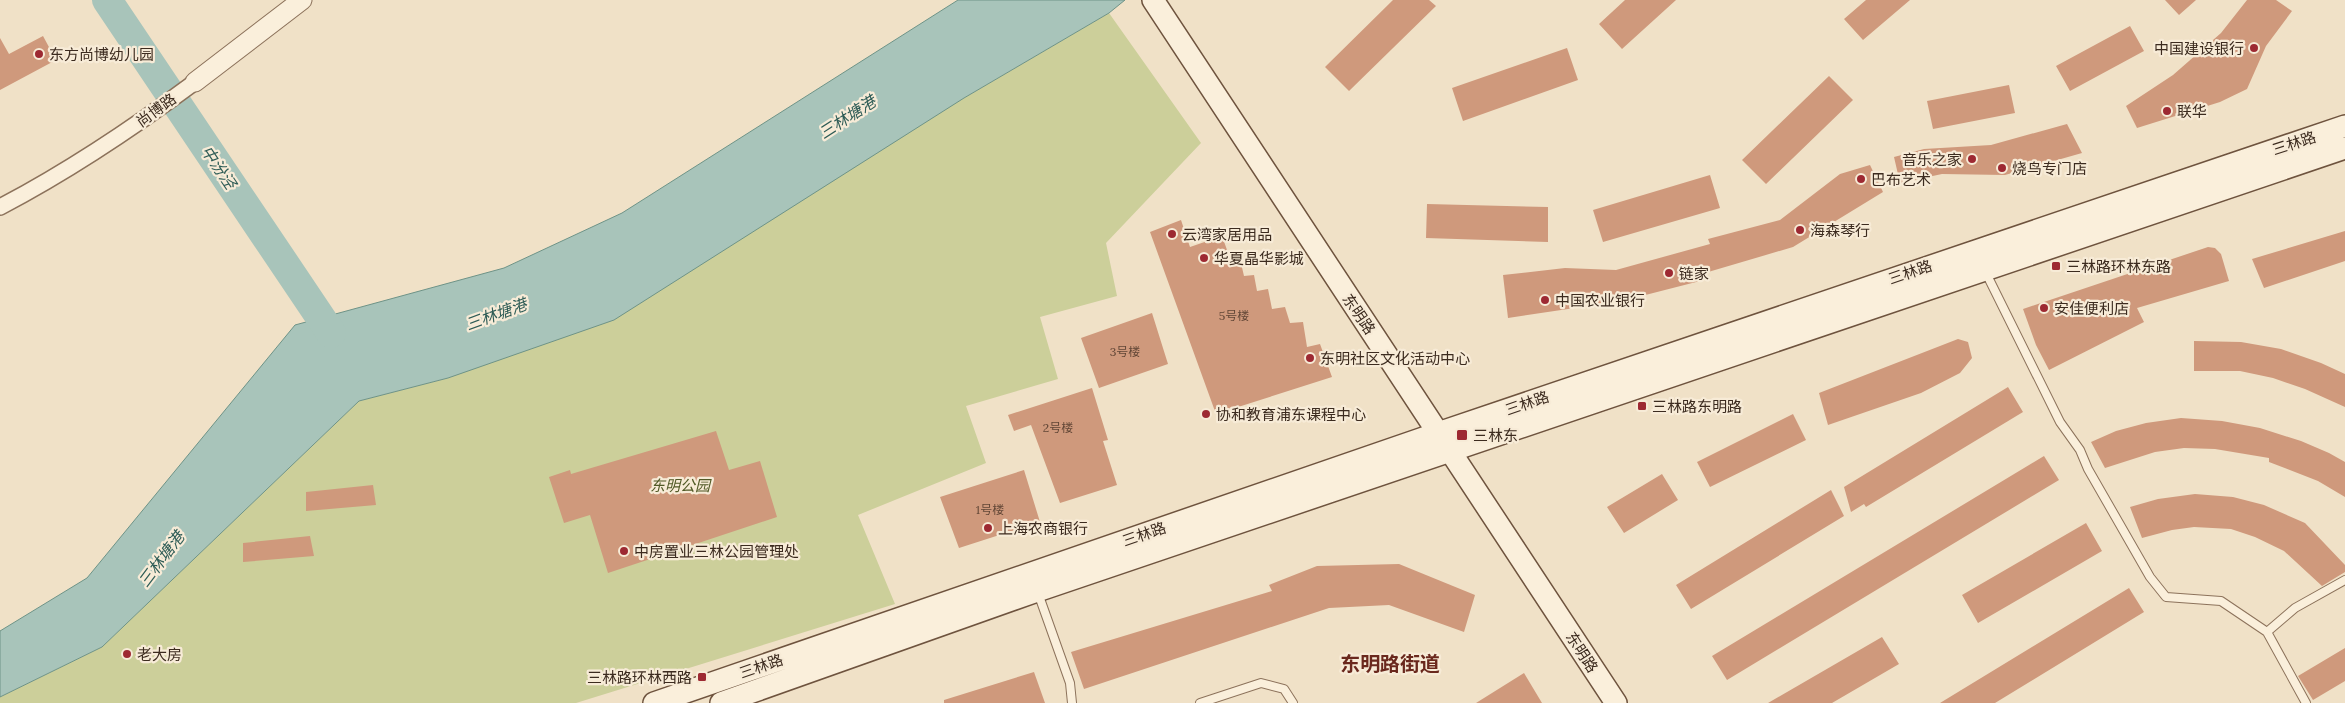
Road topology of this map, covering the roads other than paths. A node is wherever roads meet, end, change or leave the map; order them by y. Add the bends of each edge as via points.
1 (302, 0) edge
2 (1152, 0) edge
3 (195, 82) joint
4 (2345, 126) edge
5 (2345, 148) edge
6 (0, 207) edge
7 (1984, 269) junction
8 (1438, 433) junction
9 (1450, 450) junction
10 (2345, 580) edge
11 (1037, 591) junction
12 (2267, 632) junction
13 (654, 703) edge
14 (721, 703) edge
15 (1072, 703) edge
16 (1200, 703) edge
17 (1293, 703) edge
18 (1616, 703) edge
19 (2306, 703) edge

1 - 3 street, 尚博路
2 - 8 main road, 东明路
3 - 6 street, 尚博路 via 138,124
4 - 8 main road, 三林路
5 - 7 main road, 三林路
7 - 9 main road, 三林路
7 - 12 lane via 2060,422 2080,450 2150,577 2166,598 2221,601
8 - 9 main road, 东明路
8 - 13 main road, 三林路
9 - 11 main road, 三林路
9 - 18 main road, 东明路
10 - 12 lane via 2295,608
11 - 14 main road, 三林路
11 - 15 lane via 1070,683
12 - 19 lane
16 - 17 lane via 1261,683 1284,689

